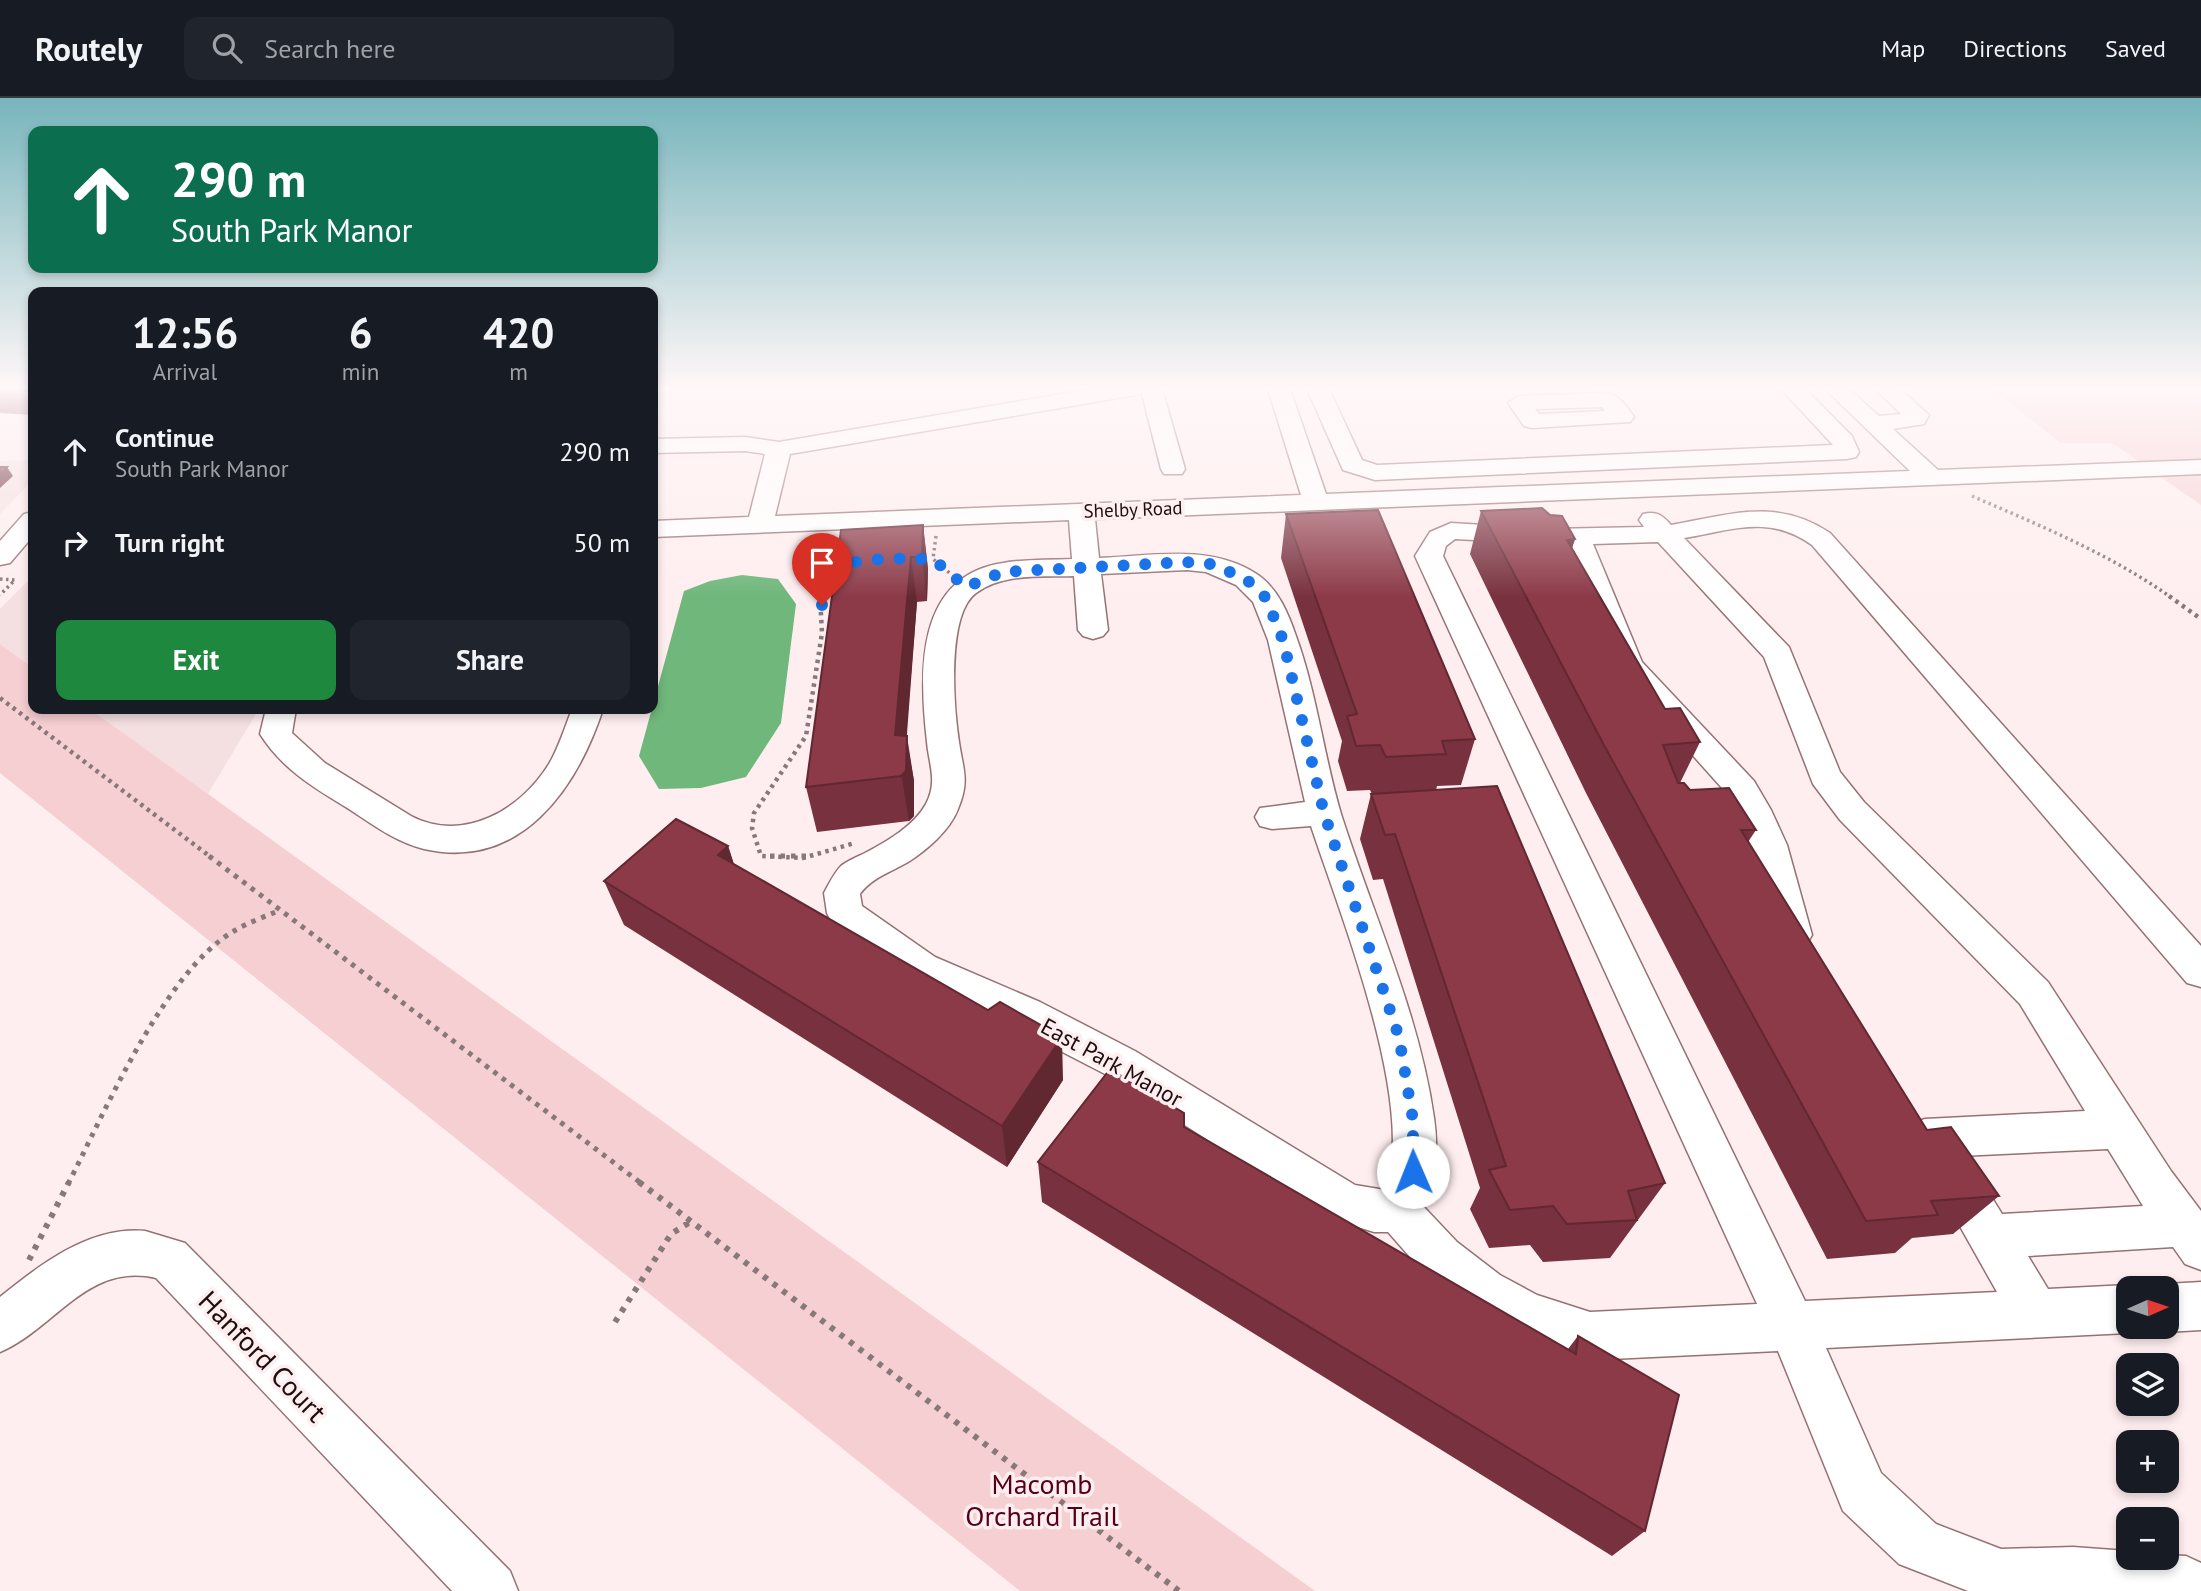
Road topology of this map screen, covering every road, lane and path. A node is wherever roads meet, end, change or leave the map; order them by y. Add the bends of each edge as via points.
1 (777, 459) edge
2 (1171, 459) edge
3 (1302, 459) edge
4 (1349, 459) edge
5 (1606, 459) edge
6 (1715, 459) edge
7 (1911, 459) edge
8 (1610, 464) junction
9 (2201, 467) edge
10 (1173, 469) dead end
11 (1933, 479) junction
12 (1628, 489) junction
13 (1316, 502) junction
14 (1113, 509) junction
15 (1081, 511) junction
16 (760, 524) junction
17 (28, 526) edge
18 (658, 529) edge
19 (1662, 534) junction
20 (936, 535) dead end
21 (1577, 537) junction
22 (0, 557) edge
23 (28, 557) edge
24 (922, 559) edge
25 (933, 559) junction
26 (1121, 564) junction
27 (841, 566) edge
28 (1087, 566) junction
29 (0, 579) edge
30 (966, 587) junction
31 (0, 595) edge
32 (2201, 619) edge
33 (1093, 630) dead end
34 (0, 698) edge
35 (280, 714) edge
36 (585, 714) edge
37 (1324, 813) junction
38 (1272, 817) dead end
39 (908, 843) junction
40 (278, 911) junction
41 (1806, 965) edge
42 (2201, 972) edge
43 (2119, 1129) junction
44 (1399, 1211) junction
45 (690, 1222) junction
46 (2193, 1236) edge
47 (1991, 1237) junction
48 (28, 1262) dead end
49 (2201, 1306) edge
50 (2179, 1307) edge
51 (2116, 1311) edge
52 (2036, 1314) junction
53 (615, 1322) dead end
54 (1792, 1326) junction
55 (0, 1328) edge
56 (490, 1591) edge
57 (1179, 1591) edge
58 (2201, 1591) edge

1 - 16 street
2 - 10 street
3 - 13 street
4 - 8 street via 1352,465 1375,473
5 - 8 street
6 - 8 street
7 - 11 street
8 - 12 street
9 - 11 street, Shelby Road
11 - 12 street, Shelby Road
11 - 32 path via 2073,539 2140,575
12 - 13 street, Shelby Road
12 - 19 street
13 - 14 street, Shelby Road
14 - 15 street, Shelby Road
14 - 26 street
15 - 16 street, Shelby Road
15 - 28 street
16 - 18 street, Shelby Road
17 - 22 street
19 - 21 street
19 - 42 street via 1767,517 1805,528 1821,539
19 - 43 street via 1778,654 1825,776 1845,802 2034,993
20 - 25 path
21 - 41 street via 1628,666 1742,789 1753,807 1766,834 1780,899
21 - 54 street via 1451,531 1432,544 1429,556
22 - 23 street
24 - 25 path
25 - 30 path
26 - 28 street
26 - 37 street via 1211,564 1246,579 1266,598 1283,640
27 - 39 path via 820,586 822,633 806,736 757,806 752,824 761,856 803,858 853,843
28 - 30 street via 1003,572
28 - 33 street
29 - 31 path via 15,580
30 - 39 street via 953,602 942,638 938,684 951,781 941,810
34 - 40 path
35 - 36 street via 276,734 284,748 342,790 409,829 452,839 493,831 534,803 566,764
37 - 38 street
37 - 44 street via 1399,1037 1413,1120 1413,1172
39 - 44 street, East Park Manor via 854,875 842,893 845,913 921,968 1026,1014 1121,1063 1345,1203 1374,1211
40 - 45 path
40 - 48 path via 233,931 207,953 169,998 140,1043
43 - 46 street
43 - 47 street via 1914,1123 1958,1181
44 - 54 street via 1433,1252 1470,1284 1544,1324 1590,1336
45 - 53 path via 671,1234
45 - 57 path
46 - 47 street
47 - 52 street
49 - 50 street
51 - 52 street
52 - 54 street
54 - 58 street via 1862,1492 1918,1545 2001,1576 2073,1574 2186,1584
55 - 56 street, Hanford Court via 90,1263 137,1252 169,1259

